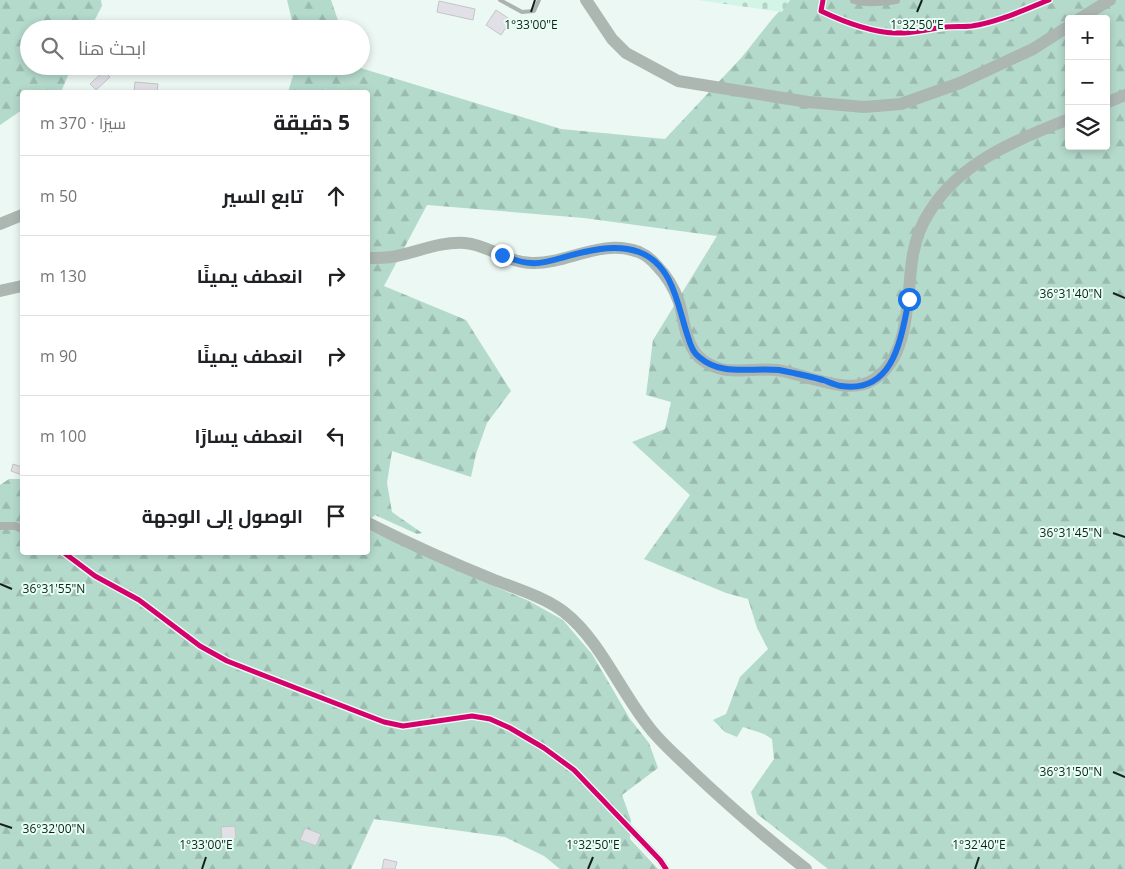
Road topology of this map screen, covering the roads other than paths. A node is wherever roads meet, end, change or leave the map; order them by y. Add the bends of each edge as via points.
1 (500, 0) edge
2 (539, 0) edge
3 (586, 0) edge
4 (823, 0) edge
5 (854, 0) edge
6 (896, 0) edge
7 (1048, 0) edge
8 (1110, 0) edge
9 (1086, 15) edge
10 (1065, 29) edge
11 (1125, 95) edge
12 (1110, 101) edge
13 (1065, 121) edge
14 (20, 216) edge
15 (0, 224) edge
16 (370, 258) edge
17 (20, 286) edge
18 (0, 291) edge
19 (370, 524) edge
20 (0, 526) edge
21 (20, 528) edge
22 (67, 555) edge
23 (666, 869) edge
24 (806, 869) edge

1 - 2 lane via 522,12 534,11
3 - 10 main road via 612,39 626,52 678,81 808,102 864,107 901,104 960,83 1033,49
4 - 7 street via 821,11 836,18 870,30 895,33 987,23
5 - 6 street
8 - 9 main road
11 - 12 main road
13 - 16 main road via 988,156 972,166 939,198 921,226 916,242 909,299 901,338 891,364 871,382 856,386 841,386 778,370 722,369 707,363 697,356 690,344 679,303 664,272 652,260 634,251 616,247 531,263 466,243
14 - 15 main road
17 - 18 main road
19 - 24 main road via 562,610 590,639 650,729 764,837
20 - 21 street
22 - 23 street via 95,576 140,600 200,646 227,661 287,685 384,722 403,726 472,716 490,719 510,728 574,770

